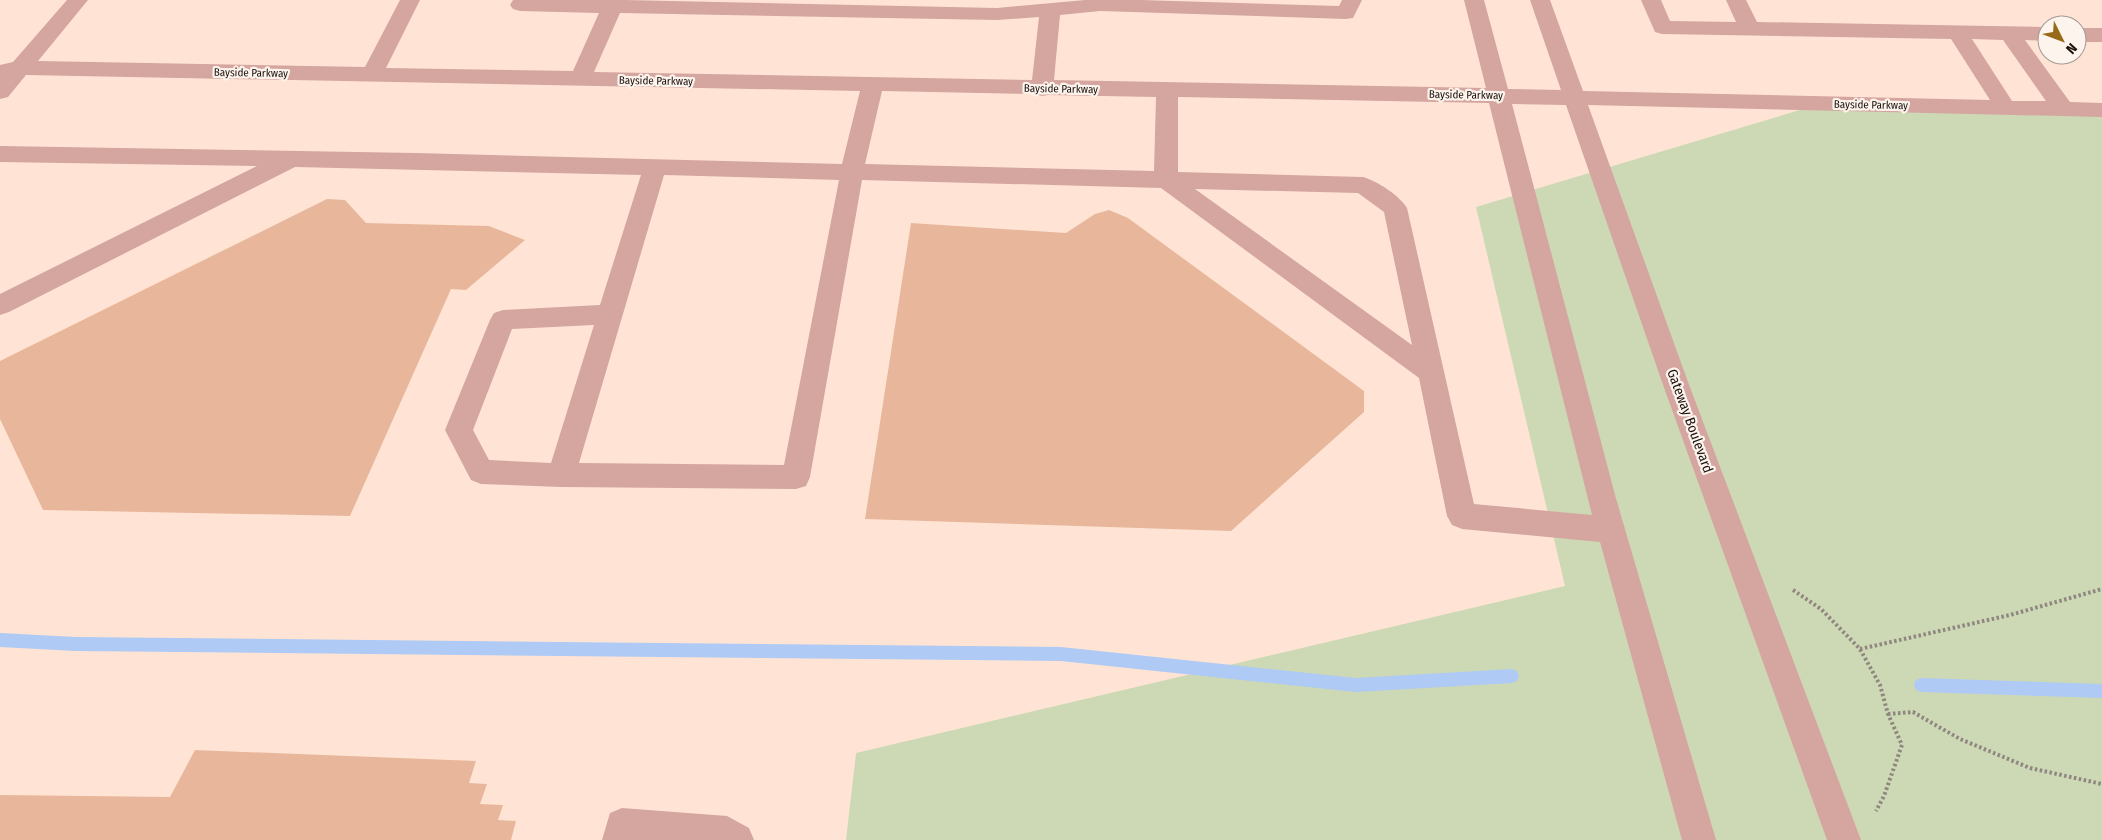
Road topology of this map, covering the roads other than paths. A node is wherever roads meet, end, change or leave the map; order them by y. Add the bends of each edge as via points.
1 (78, 0) edge
2 (410, 0) edge
3 (523, 0) edge
4 (1352, 0) edge
5 (1474, 0) edge
6 (1540, 0) edge
7 (1651, 0) edge
8 (1736, 0) edge
9 (614, 3) edge
10 (704, 4) edge
11 (1050, 9) junction
12 (1750, 28) junction
13 (1957, 32) junction
14 (2009, 34) junction
15 (2037, 34) edge
16 (2087, 35) edge
17 (2102, 35) edge
18 (7, 68) edge
19 (371, 76) junction
20 (580, 79) junction
21 (872, 85) junction
22 (1042, 89) junction
23 (1167, 91) junction
24 (0, 92) edge
25 (1499, 96) junction
26 (1573, 98) junction
27 (2006, 108) junction
28 (2063, 109) junction
29 (2102, 110) edge
30 (0, 154) edge
31 (292, 159) junction
32 (655, 167) junction
33 (852, 172) junction
34 (1166, 180) junction
35 (0, 305) edge
36 (610, 314) junction
37 (1431, 373) junction
38 (561, 475) junction
39 (1611, 530) junction
40 (619, 840) edge
41 (737, 840) edge
42 (1699, 840) edge
43 (1844, 840) edge

1 - 18 street
2 - 19 street
3 - 9 street via 520,5
4 - 11 street via 1346,13 1100,5
5 - 25 street
6 - 26 street, Gateway Boulevard
7 - 12 street via 1662,27
8 - 12 street
9 - 10 street
9 - 20 street
10 - 11 street via 997,14
11 - 22 street
12 - 13 street
13 - 14 street
13 - 27 street
14 - 15 street
14 - 28 street
16 - 17 street
18 - 19 street, Bayside Parkway
18 - 24 street
19 - 20 street, Bayside Parkway
20 - 21 street, Bayside Parkway
21 - 22 street, Bayside Parkway
21 - 33 street
22 - 23 street, Bayside Parkway
23 - 25 street, Bayside Parkway
23 - 34 street
25 - 26 street, Bayside Parkway
25 - 39 street
26 - 27 street, Bayside Parkway
26 - 43 street, Gateway Boulevard
27 - 28 street, Bayside Parkway
28 - 29 street, Bayside Parkway
30 - 31 street
31 - 32 street
31 - 35 street
32 - 33 street
32 - 36 street
33 - 34 street
33 - 38 street via 796,477
34 - 37 street
34 - 37 street via 1363,185 1394,208
36 - 38 street
36 - 38 street via 503,320 459,430 480,472
37 - 39 street via 1462,516
39 - 42 street
40 - 41 street via 622,825 727,833

